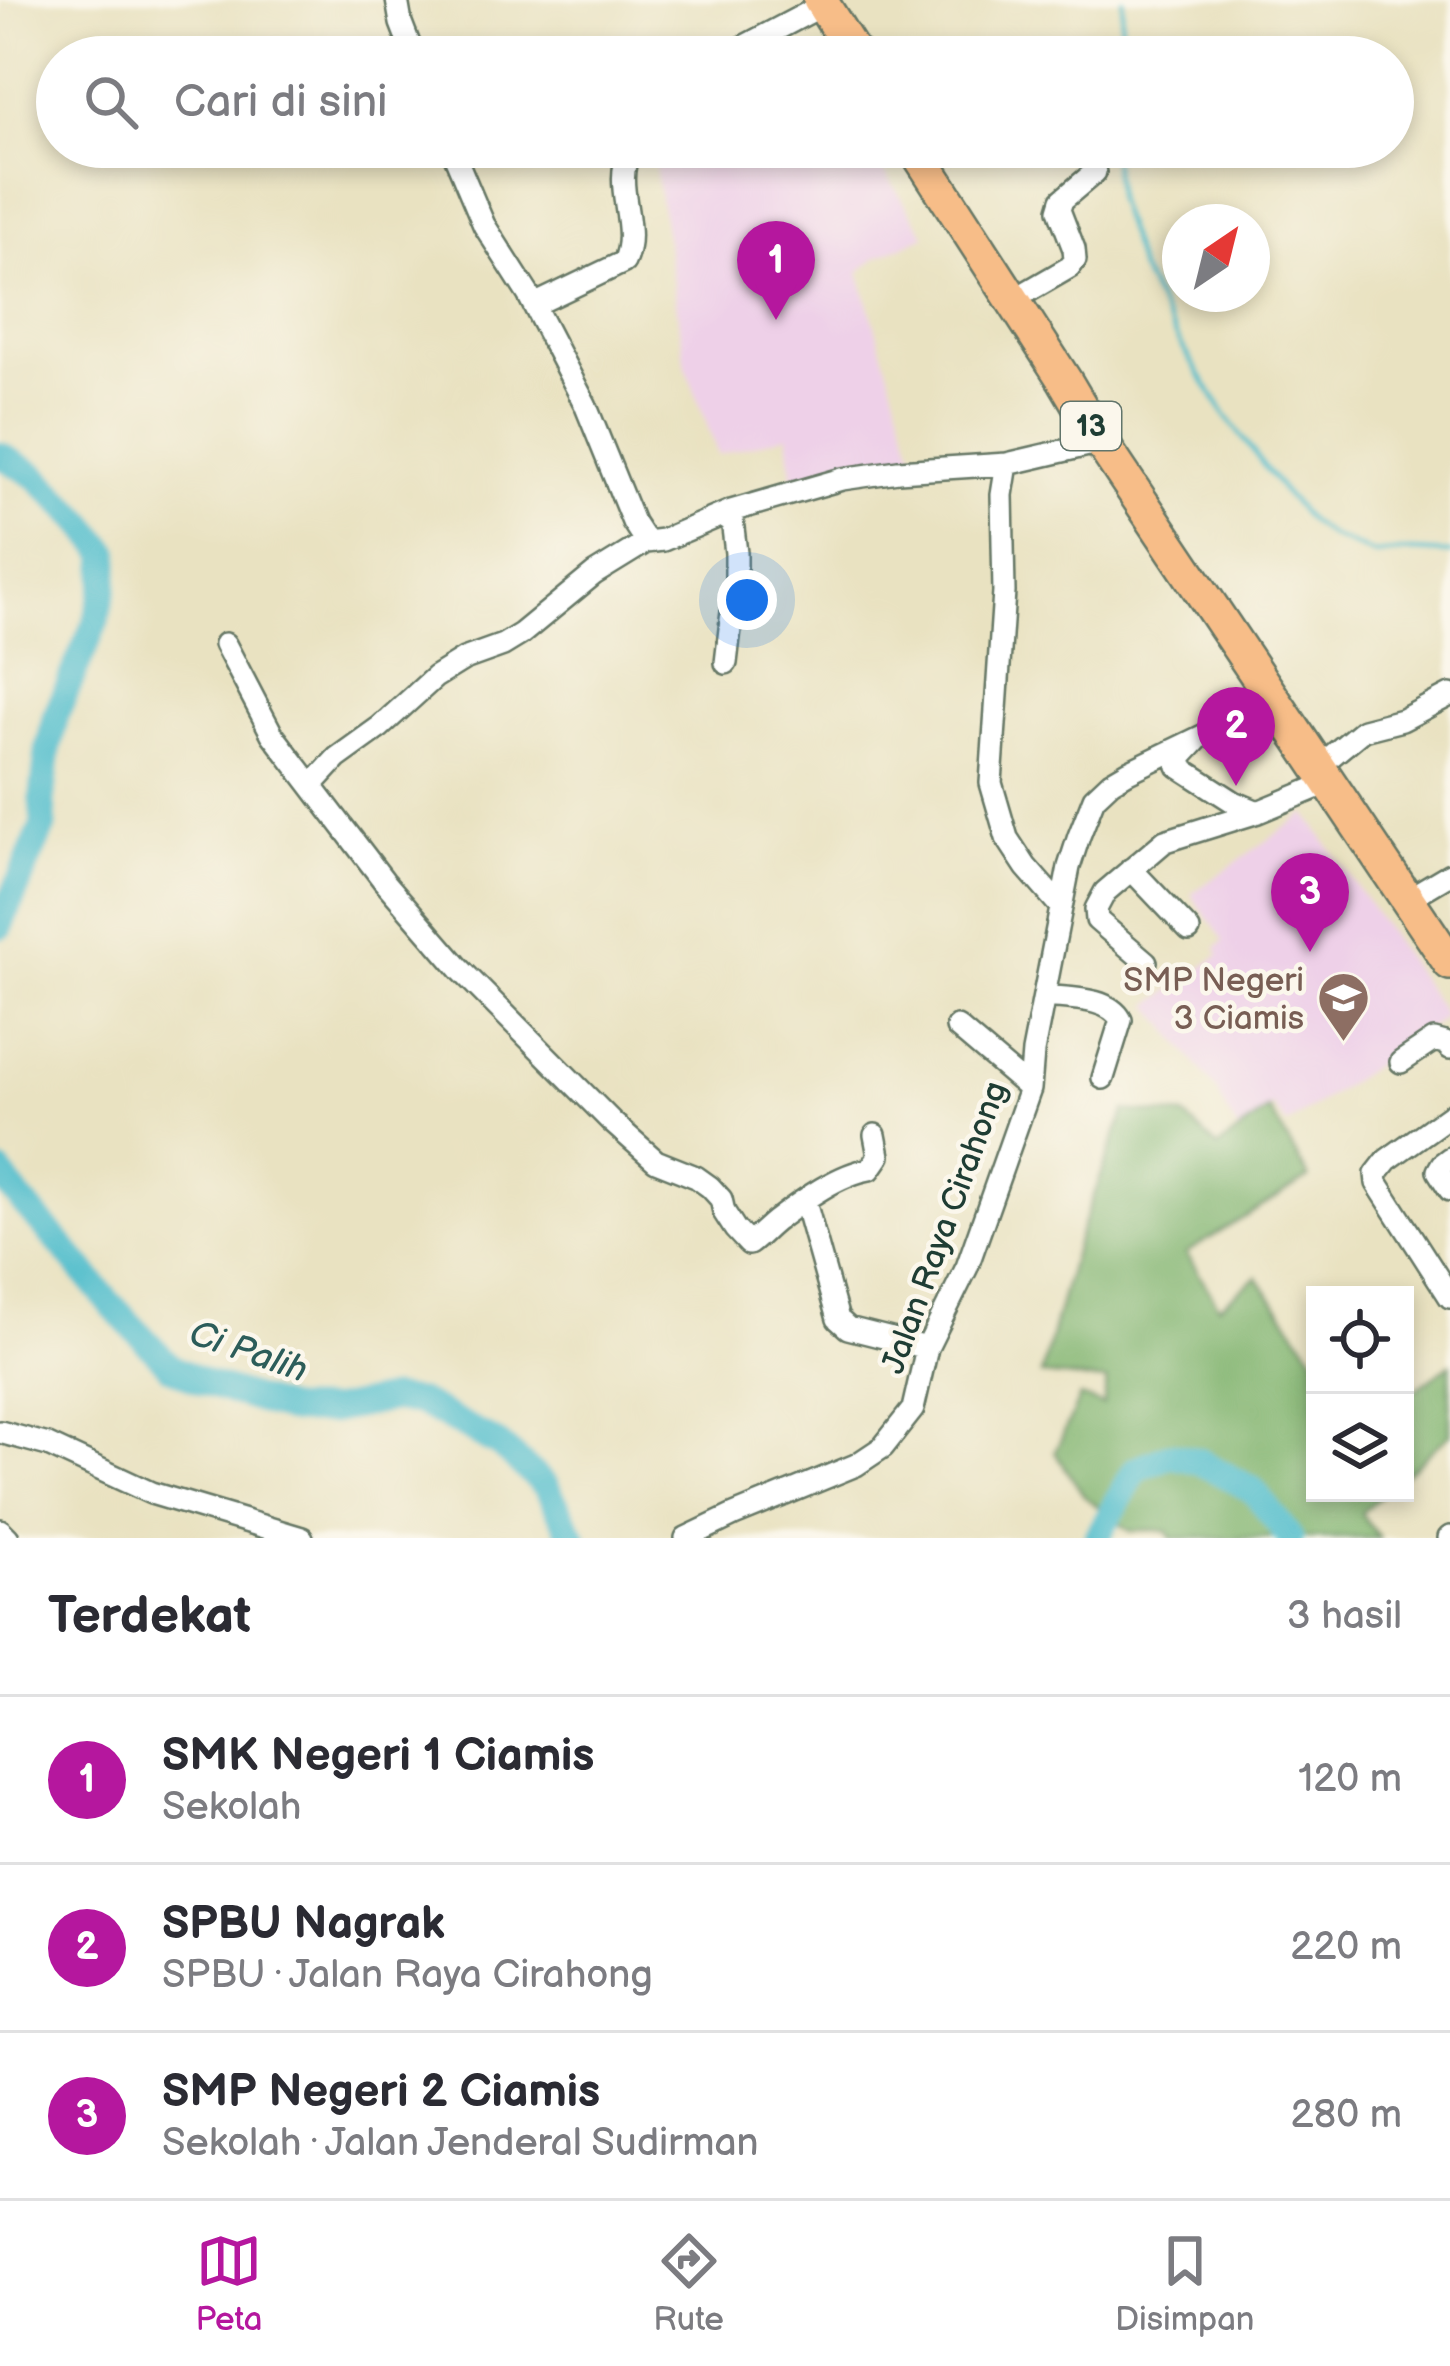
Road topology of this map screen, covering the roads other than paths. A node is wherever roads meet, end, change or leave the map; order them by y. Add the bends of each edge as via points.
1 (397, 0) edge
2 (822, 2) edge
3 (405, 36) edge
4 (761, 36) edge
5 (843, 36) edge
6 (460, 168) edge
7 (624, 168) edge
8 (927, 168) edge
9 (1095, 172) dead end
10 (1012, 300) junction
11 (534, 305) junction
12 (1100, 442) junction
13 (1006, 464) junction
14 (731, 511) junction
15 (646, 542) junction
16 (225, 644) dead end
17 (726, 663) dead end
18 (1450, 695) edge
19 (1276, 706) junction
20 (1323, 775) junction
21 (313, 784) junction
22 (1258, 812) junction
23 (1131, 868) junction
24 (1450, 874) edge
25 (1406, 900) junction
26 (1061, 907) junction
27 (1189, 930) dead end
28 (1146, 962) dead end
29 (1450, 963) edge
30 (1045, 995) junction
31 (957, 1028) dead end
32 (1450, 1048) edge
33 (1401, 1062) dead end
34 (1102, 1078) dead end
35 (1030, 1089) junction
36 (1450, 1115) edge
37 (875, 1135) dead end
38 (1450, 1158) edge
39 (1450, 1190) edge
40 (805, 1202) junction
41 (1450, 1297) edge
42 (927, 1348) junction
43 (0, 1432) edge
44 (0, 1530) edge
45 (8, 1538) edge
46 (302, 1538) edge
47 (686, 1538) edge

1 - 3 street
2 - 4 street
2 - 5 highway
6 - 11 street
7 - 11 street via 630,244 624,262
8 - 10 highway, 13
9 - 10 street via 1058,211 1075,260
10 - 12 highway, 13
11 - 15 street
12 - 13 street
12 - 19 highway, 13
13 - 14 street via 842,479
13 - 26 street via 992,783 1007,838
14 - 15 street
14 - 17 street via 736,578
15 - 21 street via 521,634 436,677
16 - 21 street via 272,734
18 - 20 street via 1363,730
19 - 20 highway, 13
19 - 22 street via 1202,737 1178,766
19 - 26 street, Jalan Raya Cirahong via 1111,782 1094,798
20 - 22 street
20 - 25 highway, 13
21 - 40 street via 460,970 656,1161 710,1187 743,1240 749,1244
22 - 23 street via 1165,842
23 - 27 street
23 - 28 street via 1105,892 1097,920
24 - 25 street
25 - 29 highway, 13
26 - 30 street, Jalan Raya Cirahong
30 - 34 street via 1118,1013
30 - 35 street, Jalan Raya Cirahong
31 - 35 street
32 - 33 street via 1434,1040
35 - 42 street, Jalan Raya Cirahong via 967,1267
36 - 41 street via 1376,1174
37 - 40 street via 879,1156 870,1168
38 - 39 street via 1438,1171
40 - 42 street via 838,1319
42 - 47 street, Jalan Raya Cirahong via 913,1409 883,1447
43 - 46 street via 187,1505
44 - 45 street

